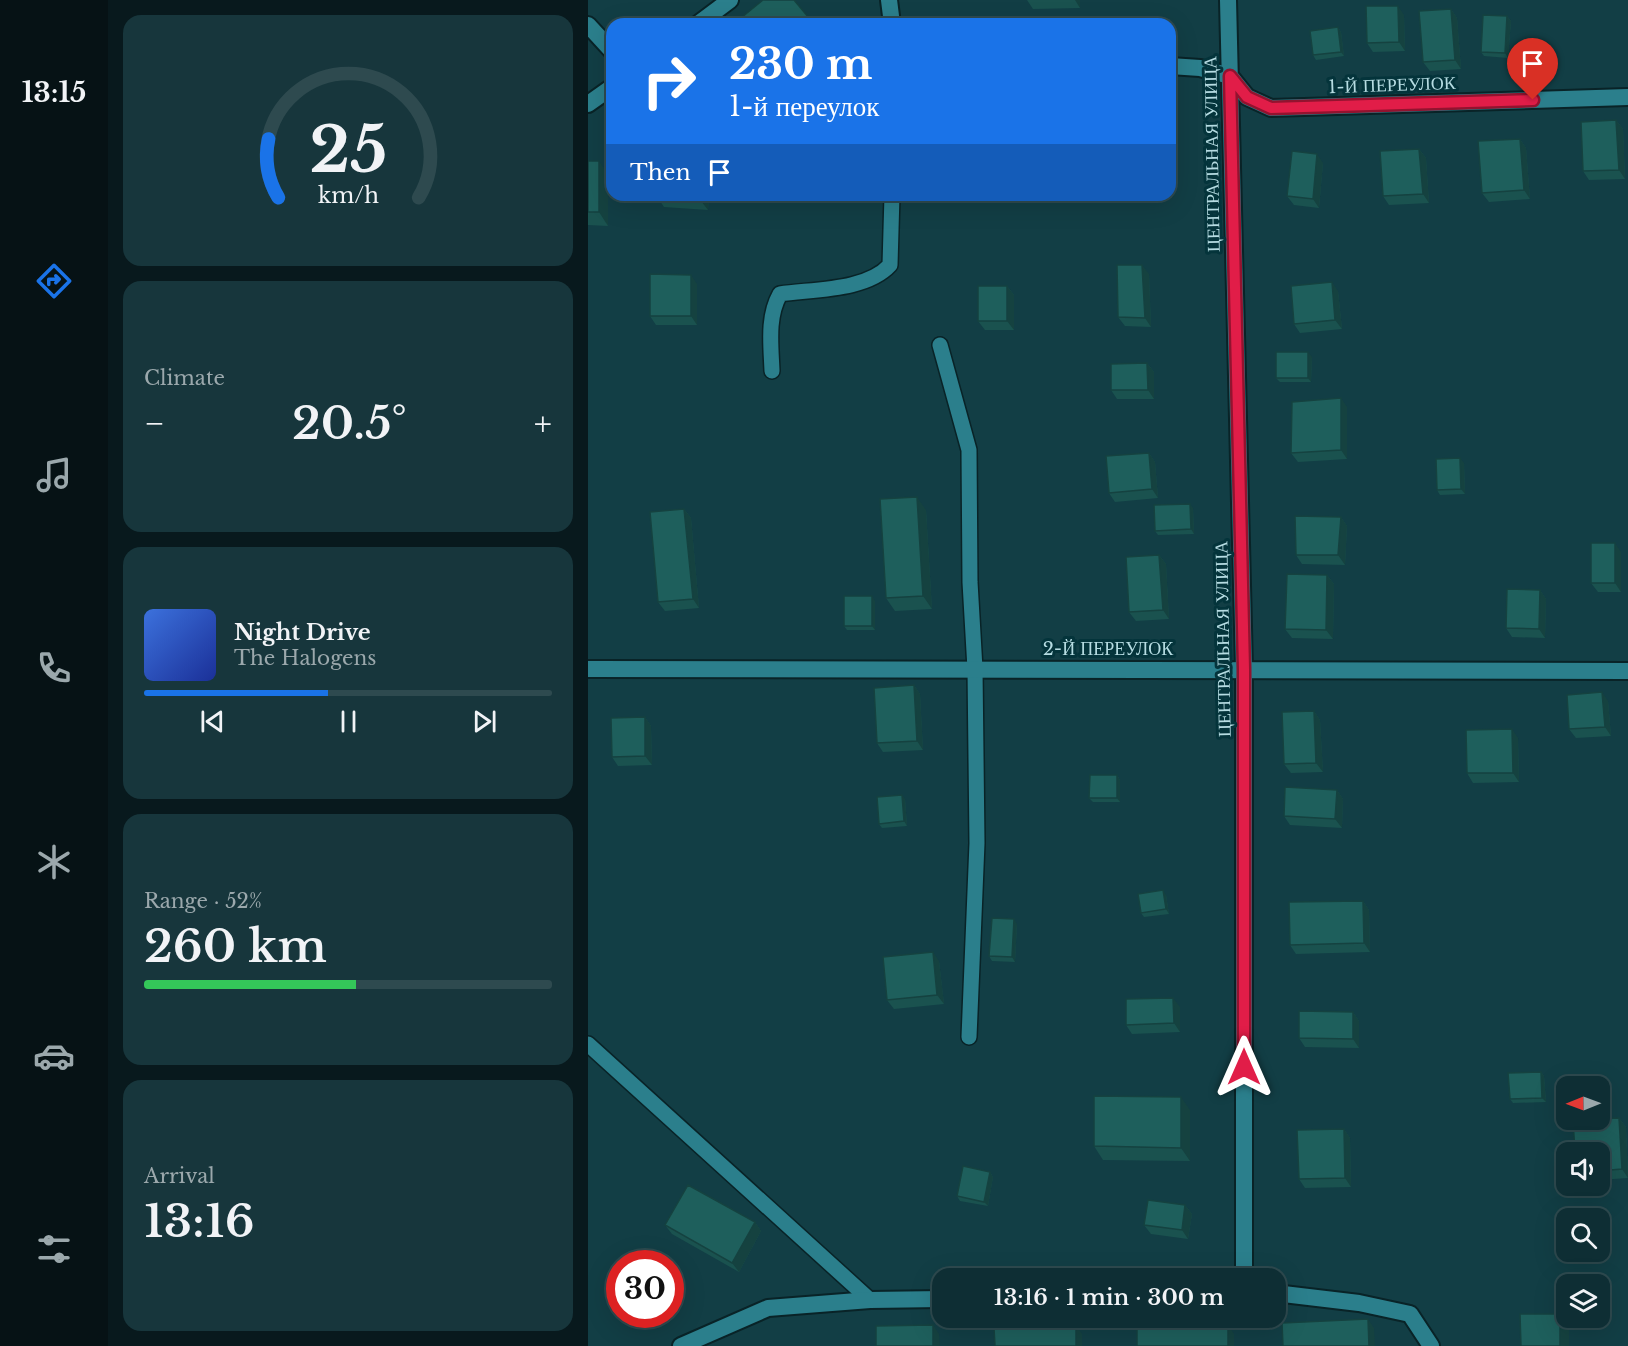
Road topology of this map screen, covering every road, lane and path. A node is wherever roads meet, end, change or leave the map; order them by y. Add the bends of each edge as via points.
1 (730, 0) edge
2 (889, 0) edge
3 (1228, 0) edge
4 (706, 18) edge
5 (891, 18) edge
6 (588, 25) edge
7 (606, 44) edge
8 (1176, 66) edge
9 (1230, 76) junction
10 (606, 91) edge
11 (1628, 97) edge
12 (588, 104) edge
13 (892, 201) edge
14 (940, 345) dead end
15 (772, 371) dead end
16 (588, 669) edge
17 (975, 669) junction
18 (1244, 669) junction
19 (1628, 671) edge
20 (969, 1037) dead end
21 (588, 1044) edge
22 (1244, 1268) edge
23 (1286, 1294) edge
24 (932, 1299) edge
25 (870, 1300) junction
26 (681, 1346) edge
27 (1431, 1346) edge

1 - 4 street
2 - 5 street
3 - 9 street, ЦЕНТРАЛЬНАЯ УЛИЦА
6 - 7 street
8 - 9 street
9 - 11 street, 1-Й ПЕРЕУЛОК via 1247,97 1271,108
9 - 18 street, ЦЕНТРАЛЬНАЯ УЛИЦА
10 - 12 street
13 - 15 lane via 890,265 881,275 854,284 780,294 771,326
14 - 17 lane via 969,450
16 - 17 street, 2-Й ПЕРЕУЛОК
17 - 18 street, 2-Й ПЕРЕУЛОК
17 - 20 lane via 977,843
18 - 19 street, 2-Й ПЕРЕУЛОК
18 - 22 street, ЦЕНТРАЛЬНАЯ УЛИЦА
21 - 25 lane
23 - 27 street via 1410,1314
24 - 25 street
25 - 26 street via 768,1308

